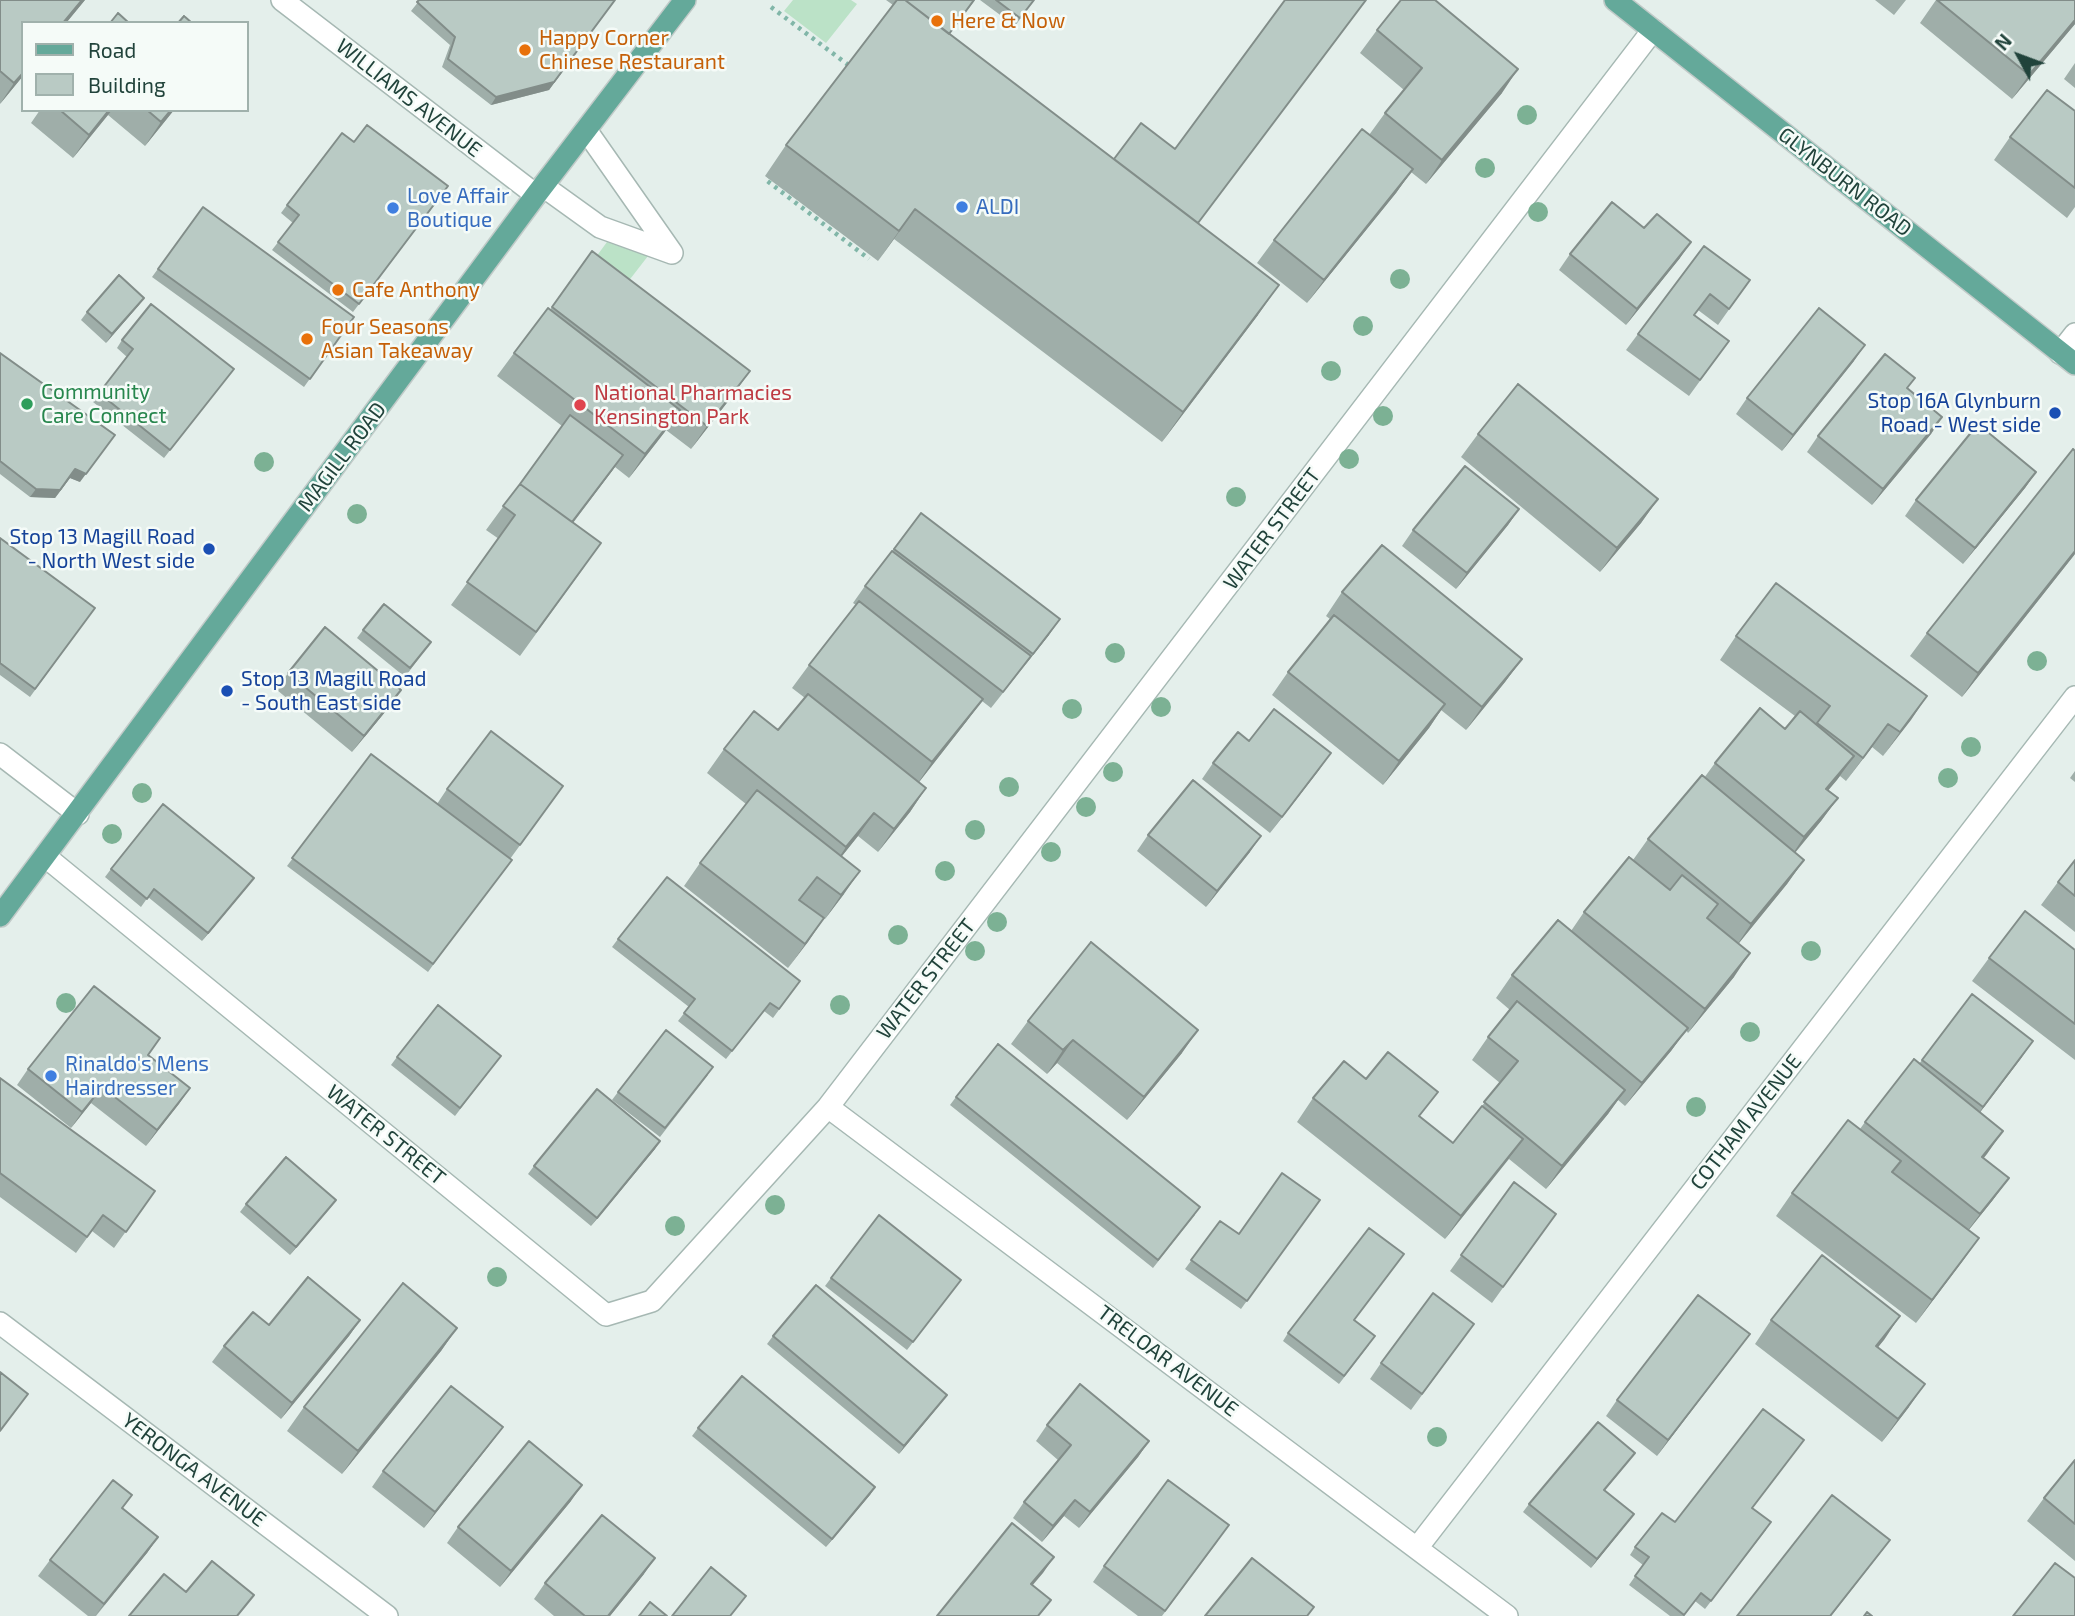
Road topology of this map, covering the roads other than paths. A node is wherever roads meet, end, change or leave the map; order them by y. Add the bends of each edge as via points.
1 (282, 0) edge
2 (685, 0) edge
3 (1615, 0) edge
4 (1653, 30) junction
5 (586, 130) junction
6 (540, 191) junction
7 (2075, 334) edge
8 (2068, 359) edge
9 (2075, 697) edge
10 (0, 754) edge
11 (78, 814) junction
12 (46, 857) junction
13 (0, 916) edge
14 (828, 1107) junction
15 (0, 1323) edge
16 (1417, 1548) junction
17 (387, 1616) edge
18 (1507, 1616) edge

1 - 6 street, WILLIAMS AVENUE
2 - 5 main road, MAGILL ROAD
3 - 4 main road, GLYNBURN ROAD
4 - 8 main road, GLYNBURN ROAD
4 - 14 street, WATER STREET
5 - 6 main road, MAGILL ROAD
5 - 6 street, WILLIAMS AVENUE via 672,253 600,227
6 - 11 main road, MAGILL ROAD
7 - 8 street
9 - 16 street, COTHAM AVENUE
10 - 11 street
11 - 12 main road, MAGILL ROAD
12 - 13 main road, MAGILL ROAD
12 - 14 street, WATER STREET via 606,1315 652,1301
14 - 16 street, TRELOAR AVENUE
15 - 17 street, YERONGA AVENUE
16 - 18 street, TRELOAR AVENUE

